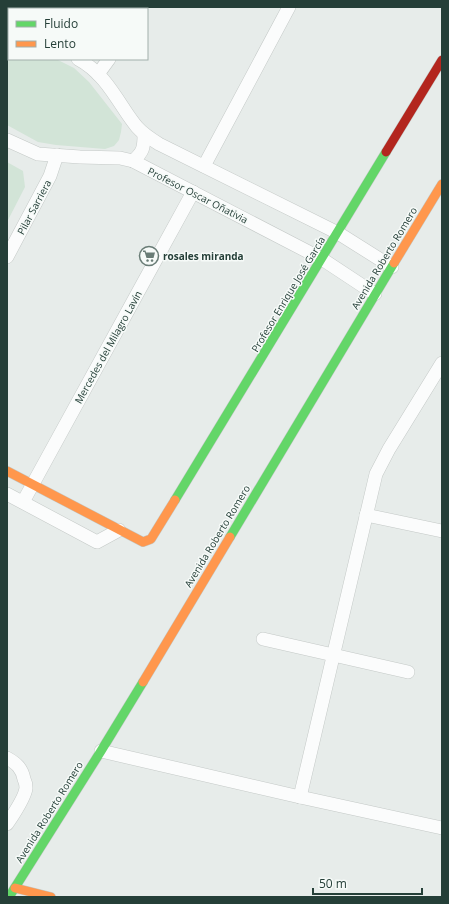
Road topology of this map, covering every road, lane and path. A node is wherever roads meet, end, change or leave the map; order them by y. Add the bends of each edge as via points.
1 (289, 7) edge
2 (80, 60) edge
3 (108, 60) edge
4 (442, 60) edge
5 (98, 74) junction
6 (144, 135) junction
7 (7, 140) edge
8 (57, 155) junction
9 (133, 161) junction
10 (204, 166) junction
11 (442, 184) edge
12 (192, 192) junction
13 (338, 233) junction
14 (7, 257) edge
15 (322, 259) junction
16 (392, 267) junction
17 (375, 294) junction
18 (442, 363) edge
19 (7, 471) edge
20 (33, 485) junction
21 (7, 494) edge
22 (23, 502) junction
23 (366, 515) junction
24 (119, 530) junction
25 (442, 531) edge
26 (263, 639) dead end
27 (334, 655) junction
28 (408, 672) dead end
29 (101, 751) junction
30 (10, 759) edge
31 (300, 797) junction
32 (7, 824) edge
33 (442, 828) edge
34 (15, 888) junction
35 (9, 897) edge
36 (51, 897) edge

1 - 10 street
2 - 5 street
3 - 5 street
4 - 13 main road, Profesor Enrique José García
5 - 6 street
6 - 9 street via 144,147
6 - 10 street
7 - 8 street, Profesor Oscar Oñativia via 38,154
8 - 9 street, Profesor Oscar Oñativia
8 - 14 street, Pilar Sarriera via 50,176
9 - 12 street, Profesor Oscar Oñativia
10 - 13 street
11 - 16 main road, Avenida Roberto Romero
12 - 15 street, Profesor Oscar Oñativia
12 - 20 street, Mercedes del Milagro Lavín
13 - 15 main road, Profesor Enrique José García
13 - 16 street
15 - 17 street, Profesor Oscar Oñativia
15 - 24 main road, Profesor Enrique José García via 152,539 143,542
16 - 17 main road, Avenida Roberto Romero
17 - 29 main road, Avenida Roberto Romero
18 - 23 street via 376,474
19 - 20 main road
20 - 22 street, Mercedes del Milagro Lavín
20 - 24 main road
21 - 22 street
22 - 24 street via 98,542
23 - 25 street
23 - 27 street
26 - 27 street
27 - 28 street
27 - 31 street
29 - 31 street
29 - 34 main road, Avenida Roberto Romero
30 - 32 street via 20,767 26,789 21,803
31 - 33 street
34 - 35 main road, Avenida Roberto Romero
34 - 36 main road

